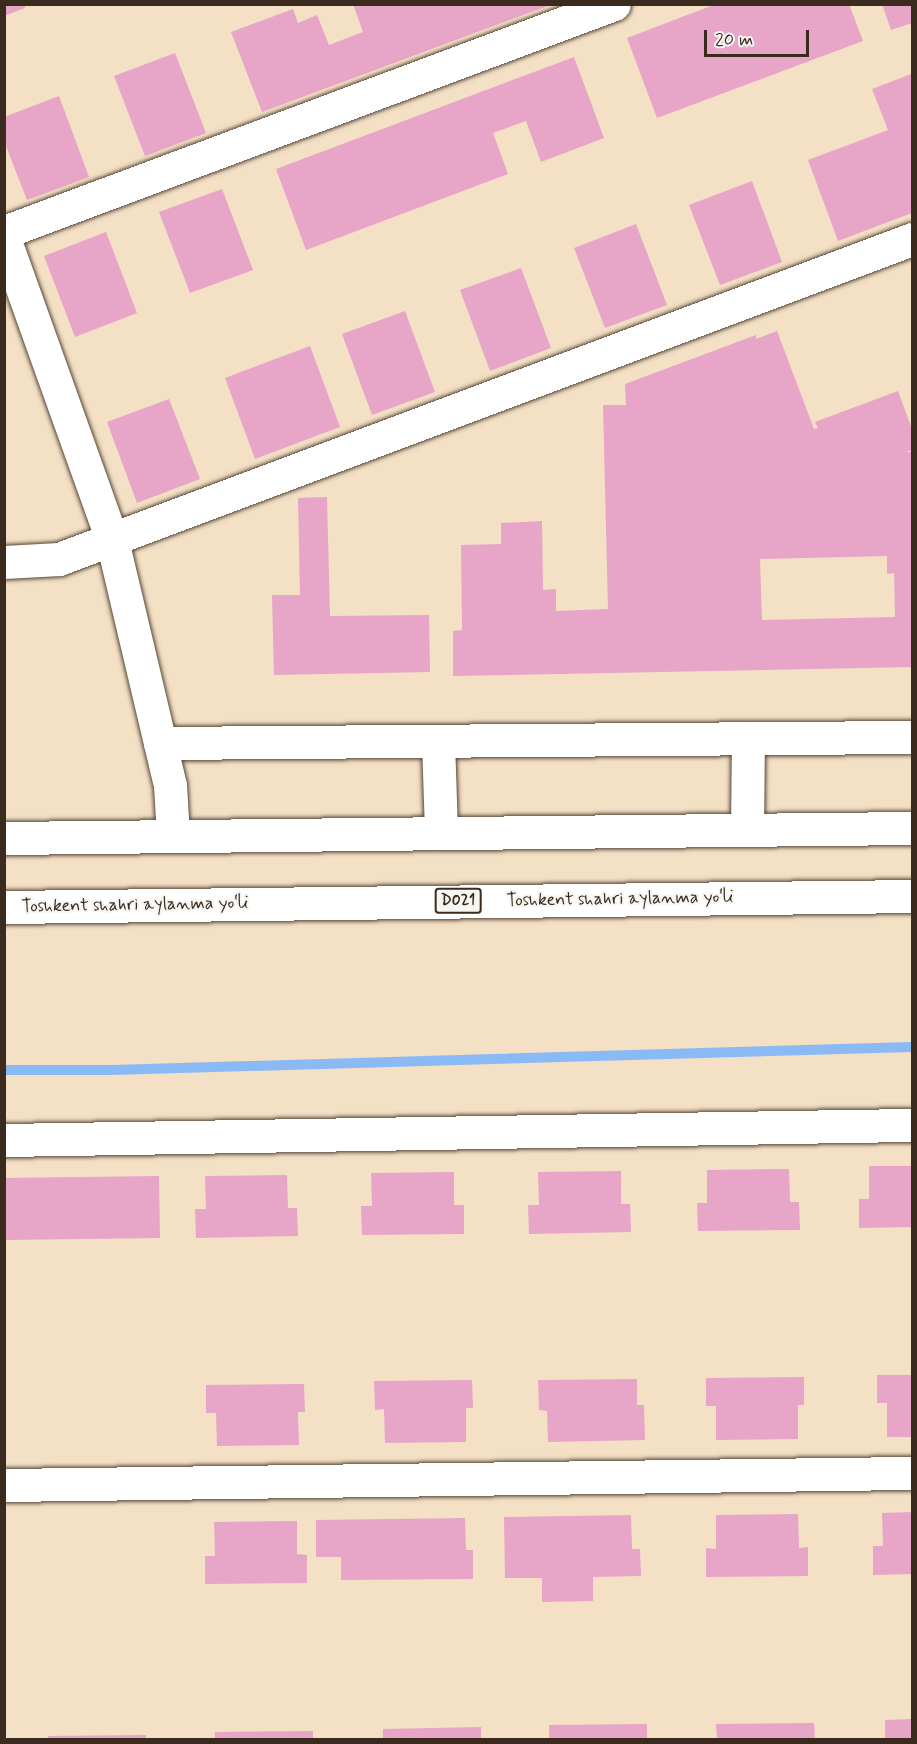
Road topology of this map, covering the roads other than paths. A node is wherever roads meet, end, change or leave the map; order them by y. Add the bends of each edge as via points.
1 (614, 4) edge
2 (4, 232) edge
3 (4, 238) edge
4 (912, 239) edge
5 (112, 540) junction
6 (4, 562) edge
7 (912, 737) edge
8 (748, 738) junction
9 (438, 741) junction
10 (160, 743) junction
11 (912, 828) edge
12 (747, 830) junction
13 (441, 833) junction
14 (173, 836) junction
15 (4, 838) edge
16 (912, 896) edge
17 (4, 907) edge
18 (912, 1125) edge
19 (4, 1140) edge
20 (912, 1473) edge
21 (4, 1485) edge

1 - 2 main road
3 - 5 main road
4 - 5 main road
5 - 6 main road via 59,560
5 - 10 main road
7 - 8 main road
8 - 9 main road
8 - 12 main road
9 - 10 main road
9 - 13 main road
10 - 14 main road via 170,785
11 - 12 main road
12 - 13 main road
13 - 14 main road
14 - 15 main road
16 - 17 main road, Toshkent shahri aylanma yoʻli / D021
18 - 19 main road
20 - 21 main road

